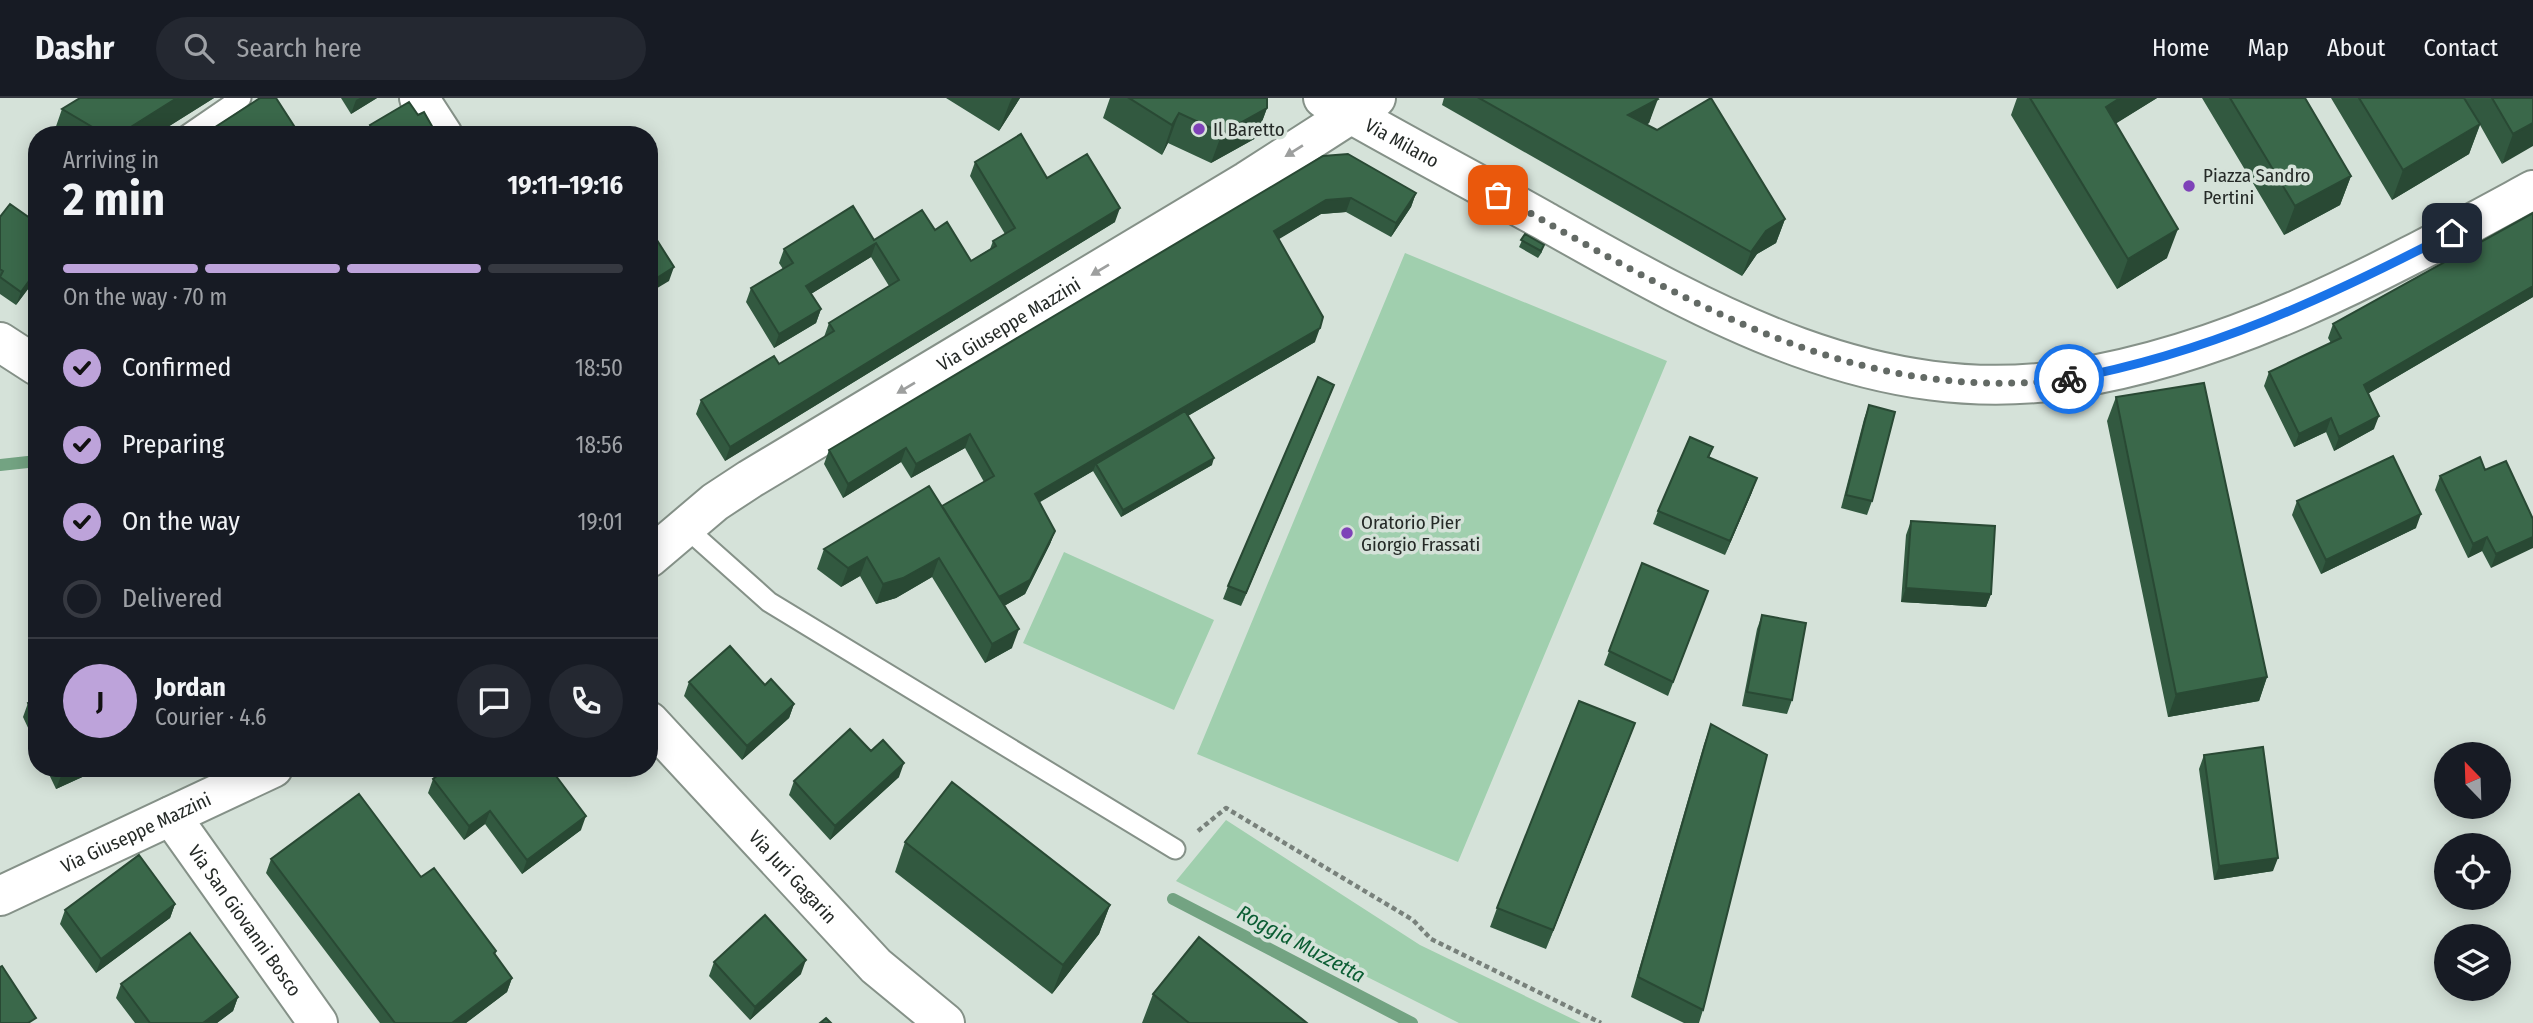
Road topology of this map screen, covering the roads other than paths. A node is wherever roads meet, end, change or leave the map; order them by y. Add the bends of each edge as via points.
1 (241, 98) edge
2 (419, 98) edge
3 (1350, 104) edge
4 (200, 126) edge
5 (437, 126) edge
6 (2533, 190) edge
7 (0, 342) edge
8 (28, 360) edge
9 (685, 527) junction
10 (658, 550) edge
11 (658, 731) edge
12 (253, 777) edge
13 (171, 816) junction
14 (1175, 849) road end
15 (0, 896) edge
16 (318, 1023) edge
17 (945, 1023) edge

1 - 4 lane
2 - 5 street
3 - 6 street, Via Milano via 1720,316 1854,365 1972,384 2068,380 2214,342 2343,289
3 -> 9 street, Via Giuseppe Mazzini via 917,381 750,479
7 - 8 street
9 - 10 street, Via Giuseppe Mazzini
9 - 14 lane via 769,602
11 - 17 street, Via Juri Gagarin via 876,966
12 - 13 street, Via Giuseppe Mazzini
13 - 15 street, Via Giuseppe Mazzini
13 - 16 street, Via San Giovanni Bosco

